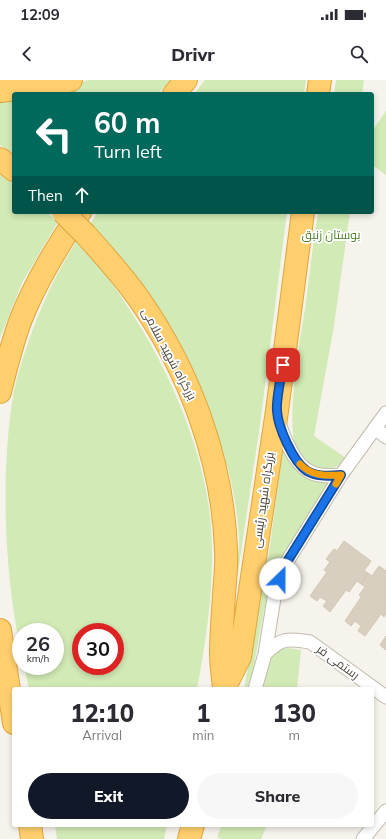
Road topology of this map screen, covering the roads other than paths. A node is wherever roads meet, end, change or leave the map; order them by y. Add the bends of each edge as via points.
1 (71, 80) edge
2 (186, 80) edge
3 (320, 80) edge
4 (0, 92) edge
5 (176, 92) edge
6 (318, 92) edge
7 (0, 159) edge
8 (12, 168) edge
9 (65, 214) edge
10 (79, 214) edge
11 (303, 214) edge
12 (0, 392) edge
13 (277, 410) junction
14 (386, 413) edge
15 (375, 428) junction
16 (386, 437) edge
17 (341, 475) junction
18 (0, 630) edge
19 (265, 654) junction
20 (224, 687) edge
21 (225, 687) edge
22 (256, 687) edge
23 (372, 687) edge
24 (374, 688) edge
25 (386, 697) edge
26 (0, 701) edge
27 (12, 710) edge
28 (12, 728) edge
29 (386, 811) edge
30 (374, 826) edge
31 (30, 827) edge
32 (192, 827) edge
33 (373, 827) edge
34 (32, 839) edge
35 (189, 839) edge
36 (363, 839) edge

1 - 4 highway
2 - 5 highway
3 - 6 highway
7 - 8 highway
9 - 20 highway, بزرگراه شهید سلامی, bridge via 85,234 140,301 182,374 196,405 215,468 224,519 226,552 221,652
10 - 12 highway via 36,285 9,356
11 - 13 highway, بزرگراه شهید رئیسی
13 - 17 street via 281,429 302,466 314,474
13 - 21 highway, بزرگراه شهید رئیسی via 240,657
14 - 15 street
15 - 16 street
15 - 17 street
17 - 19 street via 285,565 275,592
18 - 27 highway
19 - 22 street
19 - 23 street, رستمی فر via 286,640 310,642
24 - 25 street, رستمی فر
26 - 28 highway
29 - 30 street
31 - 34 highway
32 - 35 highway
33 - 36 street

